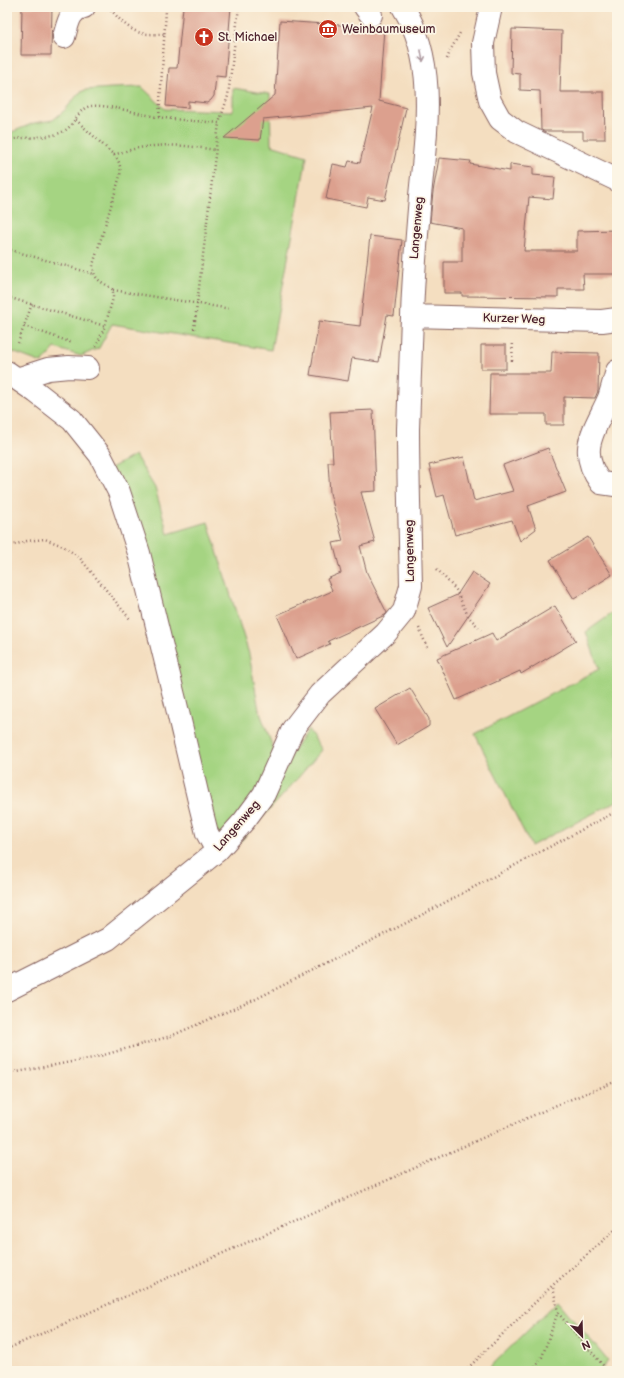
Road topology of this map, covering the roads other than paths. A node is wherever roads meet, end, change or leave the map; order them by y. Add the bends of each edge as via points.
1 (84, 7) edge
2 (403, 7) edge
3 (491, 7) edge
4 (64, 36) dead end
5 (617, 180) edge
6 (412, 316) junction
7 (617, 319) edge
8 (89, 358) road end
9 (617, 371) edge
10 (12, 375) edge
11 (617, 484) edge
12 (217, 851) junction
13 (7, 990) edge

1 - 4 street via 78,8 70,15
2 -> 6 street, Langenweg via 410,18 420,46 428,115
3 - 5 street via 483,43 484,73 490,101 500,119 517,132
6 - 7 street, Kurzer Weg via 602,321
6 - 12 street, Langenweg via 408,430 411,586 404,611 386,633 320,694 293,729 264,794
8 - 10 street via 70,367
9 - 11 street via 590,438 588,454 594,474 601,483
10 - 12 street via 72,420 100,455 119,492 139,553 207,833
12 - 13 street, Langenweg via 108,939

